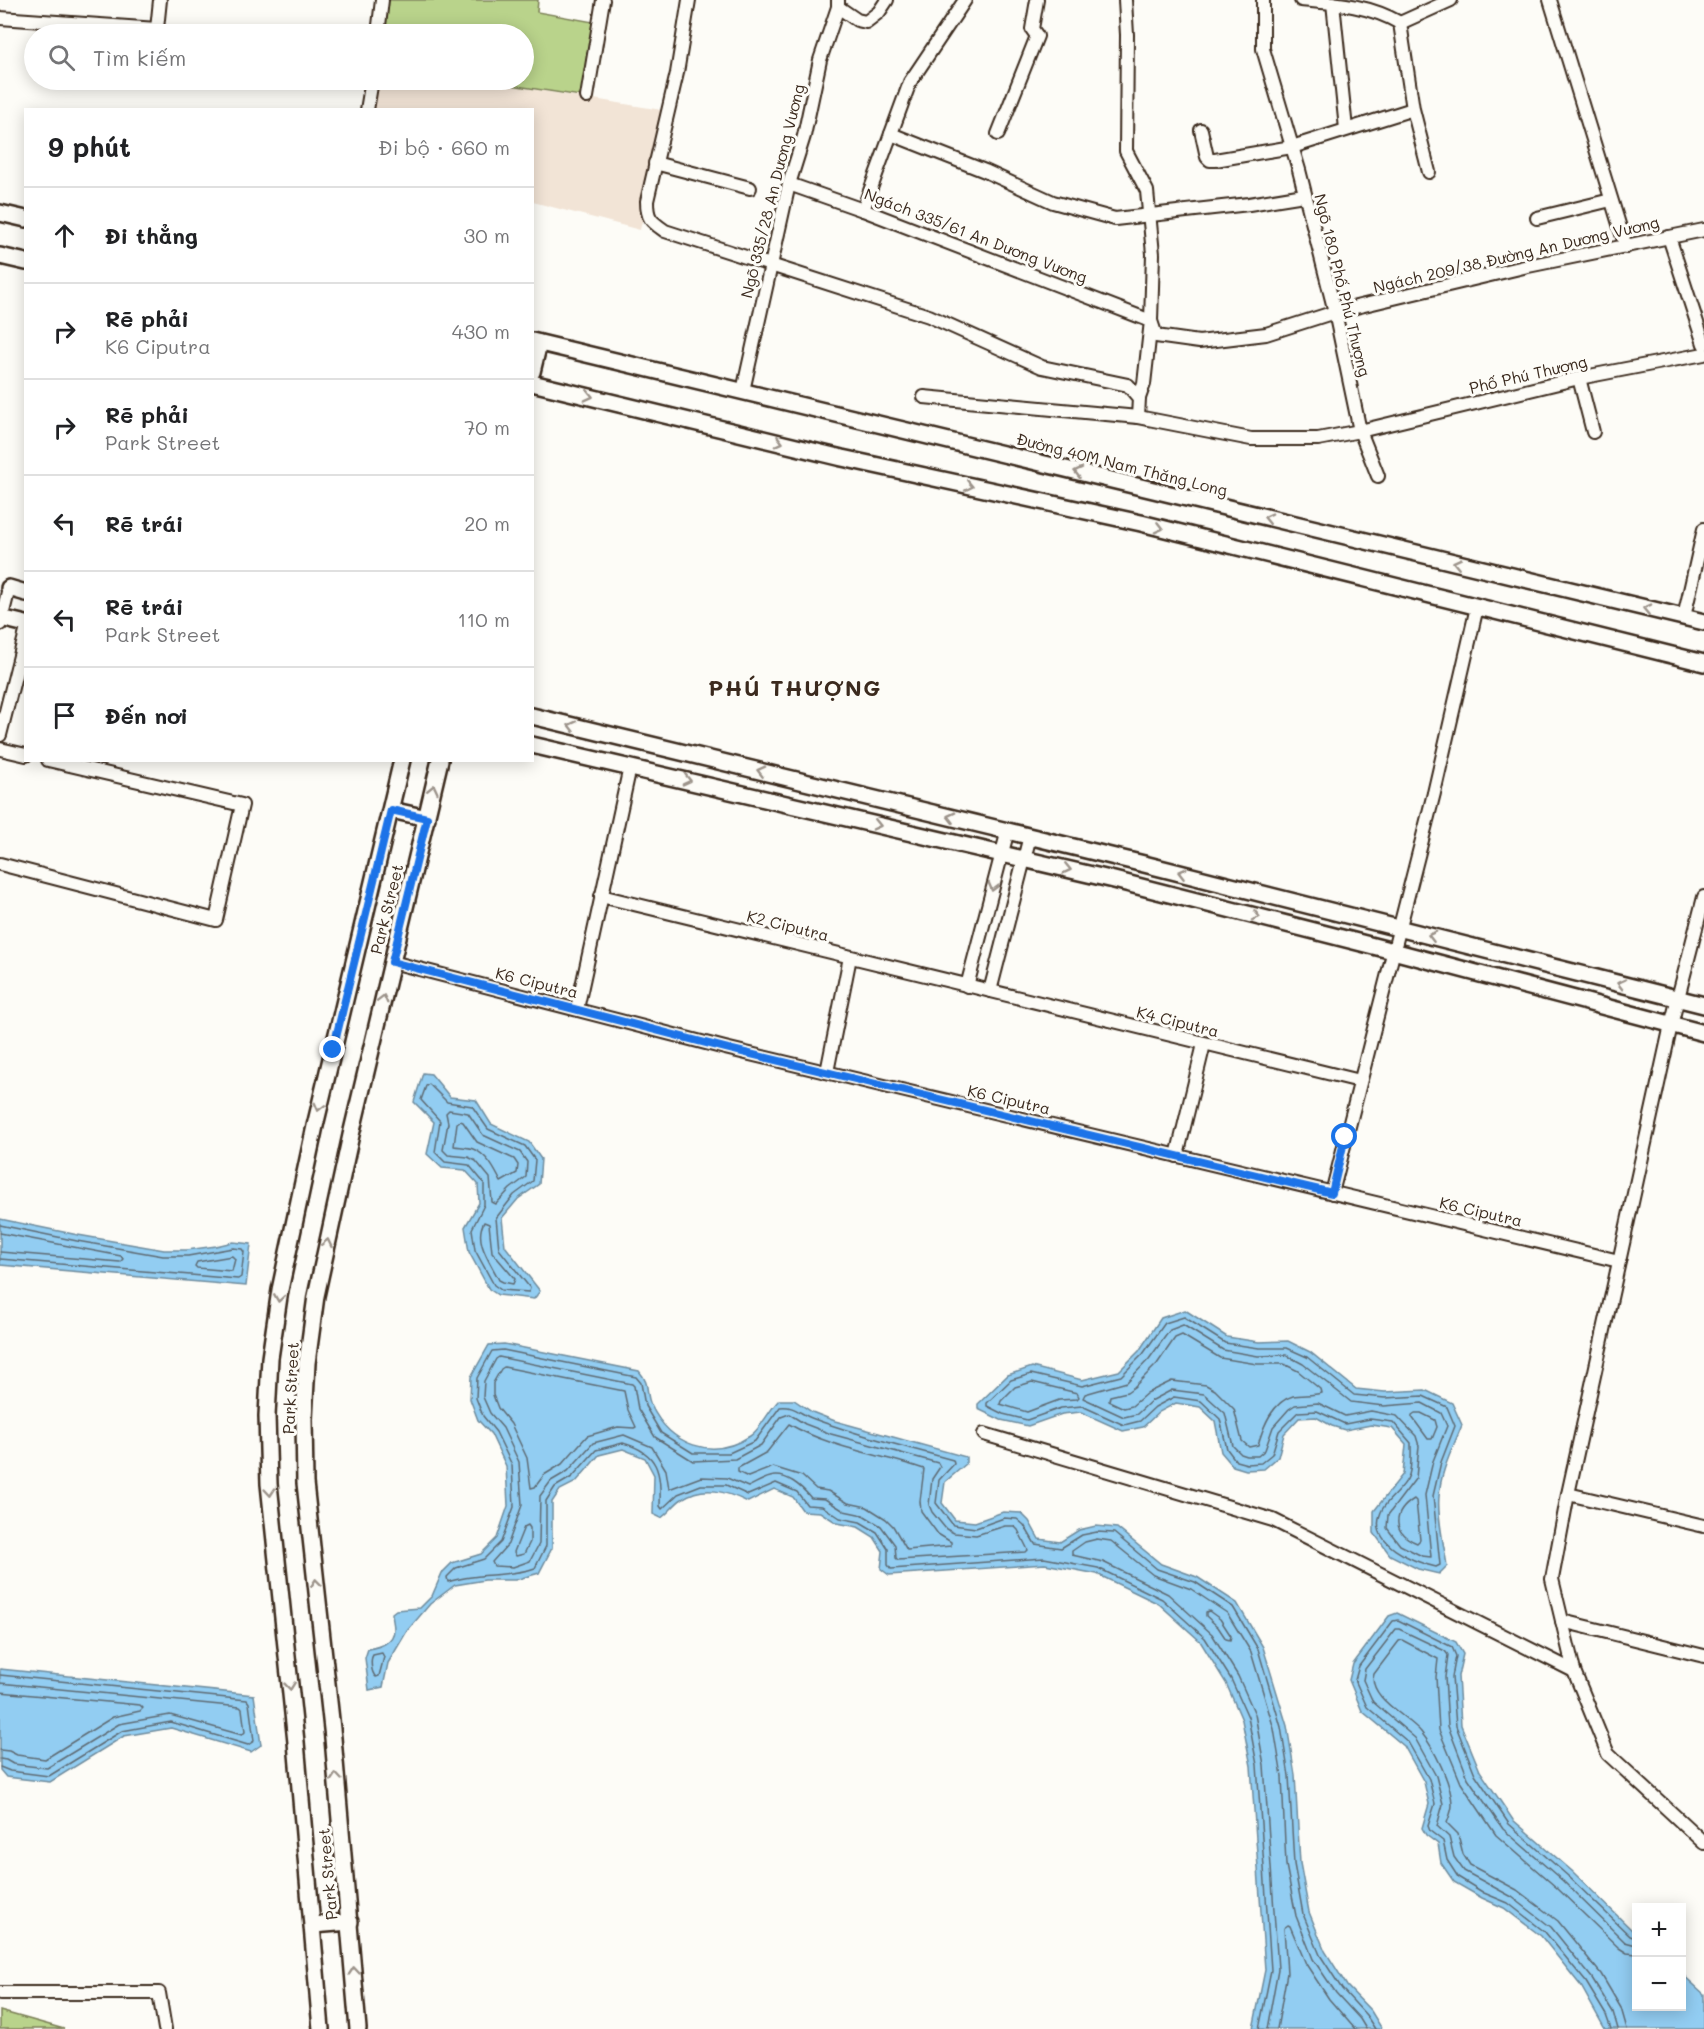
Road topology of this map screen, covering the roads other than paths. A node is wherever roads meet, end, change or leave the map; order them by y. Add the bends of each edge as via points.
1 (160, 0) edge
2 (382, 0) edge
3 (603, 0) edge
4 (689, 0) edge
5 (887, 0) edge
6 (965, 0) edge
7 (1037, 0) edge
8 (1125, 0) edge
9 (1263, 0) edge
10 (1301, 0) edge
11 (1451, 0) edge
12 (1550, 0) edge
13 (838, 3) edge
14 (1333, 3) junction
15 (0, 18) edge
16 (1400, 23) junction
17 (86, 24) edge
18 (158, 24) edge
19 (379, 24) edge
20 (370, 90) edge
21 (586, 97) dead end
22 (367, 108) edge
23 (1413, 109) junction
24 (1346, 129) junction
25 (1200, 130) dead end
26 (891, 134) junction
27 (998, 134) dead end
28 (1292, 147) junction
29 (655, 163) junction
30 (1429, 172) dead end
31 (789, 184) junction
32 (750, 188) dead end
33 (1304, 195) junction
34 (1611, 200) junction
35 (863, 210) junction
36 (0, 213) edge
37 (1148, 216) junction
38 (1537, 218) dead end
39 (24, 219) edge
40 (1704, 230) edge
41 (1669, 237) junction
42 (1626, 247) junction
43 (0, 256) edge
44 (24, 262) edge
45 (770, 263) junction
46 (1335, 312) junction
47 (1150, 321) junction
48 (536, 342) edge
49 (1704, 344) edge
50 (1704, 354) edge
51 (534, 357) edge
52 (1579, 378) junction
53 (534, 383) edge
54 (743, 391) junction
55 (924, 397) dead end
56 (1139, 398) junction
57 (1138, 417) junction
58 (1360, 431) junction
59 (1593, 432) dead end
60 (1378, 476) dead end
61 (1704, 530) edge
62 (9, 588) joint
63 (24, 592) edge
64 (1477, 606) junction
65 (1684, 617) junction
66 (1, 621) edge
67 (1704, 622) edge
68 (24, 624) edge
69 (24, 640) edge
70 (1704, 663) edge
71 (534, 716) edge
72 (0, 735) edge
73 (534, 745) edge
74 (0, 749) edge
75 (24, 755) edge
76 (57, 762) edge
77 (402, 762) edge
78 (440, 762) edge
79 (630, 767) junction
80 (391, 810) junction
81 (427, 818) junction
82 (1008, 831) junction
83 (1030, 836) junction
84 (1002, 854) junction
85 (1024, 860) junction
86 (0, 864) edge
87 (601, 896) junction
88 (1704, 897) edge
89 (1400, 928) junction
90 (1393, 951) junction
91 (850, 957) junction
92 (392, 962) junction
93 (967, 986) junction
94 (990, 992) junction
95 (1678, 998) junction
96 (1704, 1005) edge
97 (577, 1009) junction
98 (1671, 1025) junction
99 (1704, 1033) edge
100 (1204, 1044) junction
101 (827, 1072) junction
102 (1359, 1081) junction
103 (1177, 1156) junction
104 (1332, 1193) junction
105 (1619, 1261) junction
106 (984, 1434) dead end
107 (1568, 1494) junction
108 (1704, 1526) edge
109 (1562, 1621) junction
110 (1704, 1656) edge
111 (1574, 1671) junction
112 (1704, 1843) edge
113 (350, 1922) junction
114 (313, 1925) junction
115 (0, 1993) edge
116 (165, 2029) edge
117 (321, 2029) edge
118 (358, 2029) edge

1 - 18 street
2 - 19 street
3 - 21 street
4 - 29 street via 677,73
5 - 13 street via 866,22 857,20
6 - 26 street via 910,82
7 - 27 street via 1032,29 1037,36
8 - 37 street via 1126,151 1147,191
9 - 28 street, Ngõ 180 Phố Phú Thượng via 1263,49
10 - 14 street
11 - 16 street
12 - 34 street
13 - 31 street, Ngõ 335/28 An Dương Vương
14 - 16 street via 1350,4
14 - 24 street
15 - 17 street
16 - 23 street
20 - 22 street
23 - 24 street
23 - 30 street
24 - 28 street
25 - 28 street via 1210,160
26 - 35 street
26 - 37 street via 1053,202 1115,219
28 - 33 street, Ngõ 180 Phố Phú Thượng
29 - 32 street
29 - 45 street via 647,201 647,213 653,222 665,231
31 - 35 street, Ngách 335/61 An Dương Vương
31 - 45 street, Ngõ 335/28 An Dương Vương
33 - 37 street
33 - 46 street, Ngõ 180 Phố Phú Thượng
34 - 38 street
34 - 42 street
35 - 47 street, Ngách 335/61 An Dương Vương
36 - 39 street
37 - 47 street via 1153,254
40 - 41 street, Ngách 209/38 Đường An Dương Vương
41 - 42 street, Ngách 209/38 Đường An Dương Vương
41 - 49 street
42 - 46 street, Ngách 209/38 Đường An Dương Vương
43 - 44 street
45 - 54 street, Ngõ 335/28 An Dương Vương
45 - 56 street via 929,316 1042,367 1128,385
46 - 47 street, Ngách 335/61 An Dương Vương via 1266,334 1198,342 1156,336
46 - 58 street, Ngõ 180 Phố Phú Thượng
47 - 56 street
48 - 51 street
48 - 54 street, Đường 40M Nam Thăng Long
50 - 52 street, Phố Phú Thượng
52 - 58 street, Phố Phú Thượng
52 - 59 street
53 -> 64 street via 842,458 1141,523
65 -> 54 street, Đường 40M Nam Thăng Long
55 - 57 street, Phố Phú Thượng
56 - 57 street
57 - 58 street, Phố Phú Thượng via 1251,439 1318,439
58 - 60 street, Ngõ 180 Phố Phú Thượng
61 - 65 street
62 - 63 street
62 - 66 street
64 - 70 street
64 - 89 street
65 - 67 street, Đường 40M Nam Thăng Long
66 - 68 street
69 - 72 street
82 -> 71 street
73 - 79 street
74 - 75 street
76 - 86 street via 242,805 216,920
77 - 80 street, Park Street
81 -> 78 street, Park Street
79 -> 84 street
79 - 87 street
80 - 81 street
80 -> 114 street, Park Street via 315,1126 280,1290 270,1358 269,1484
81 - 92 street, Park Street
82 - 83 street
82 - 84 street
83 - 85 street
89 -> 83 street
84 - 85 street
84 -> 93 street
85 -> 90 street
85 - 94 street
87 - 91 street, K2 Ciputra
87 - 97 street
88 - 95 street
89 - 90 street
95 -> 89 street
90 - 98 street
90 - 102 street
91 - 93 street, K2 Ciputra
91 - 101 street
92 - 97 street, K6 Ciputra
113 -> 92 street, Park Street via 305,1483 304,1408 319,1284
93 - 94 street, K4 Ciputra
94 - 100 street, K4 Ciputra
95 - 96 street
95 - 98 street
97 - 101 street, K6 Ciputra
98 - 99 street
98 - 105 street
100 - 102 street, K4 Ciputra
100 - 103 street
101 - 103 street, K6 Ciputra
102 - 104 street
103 - 104 street, K6 Ciputra
104 - 105 street, K6 Ciputra
105 - 107 street
106 - 111 street via 1273,1520
107 - 108 street
107 - 109 street via 1552,1579
109 - 110 street
109 - 111 street
111 - 112 street via 1608,1754
113 - 114 street
118 -> 113 street, Park Street
114 - 117 street, Park Street
115 - 116 street via 159,1992

